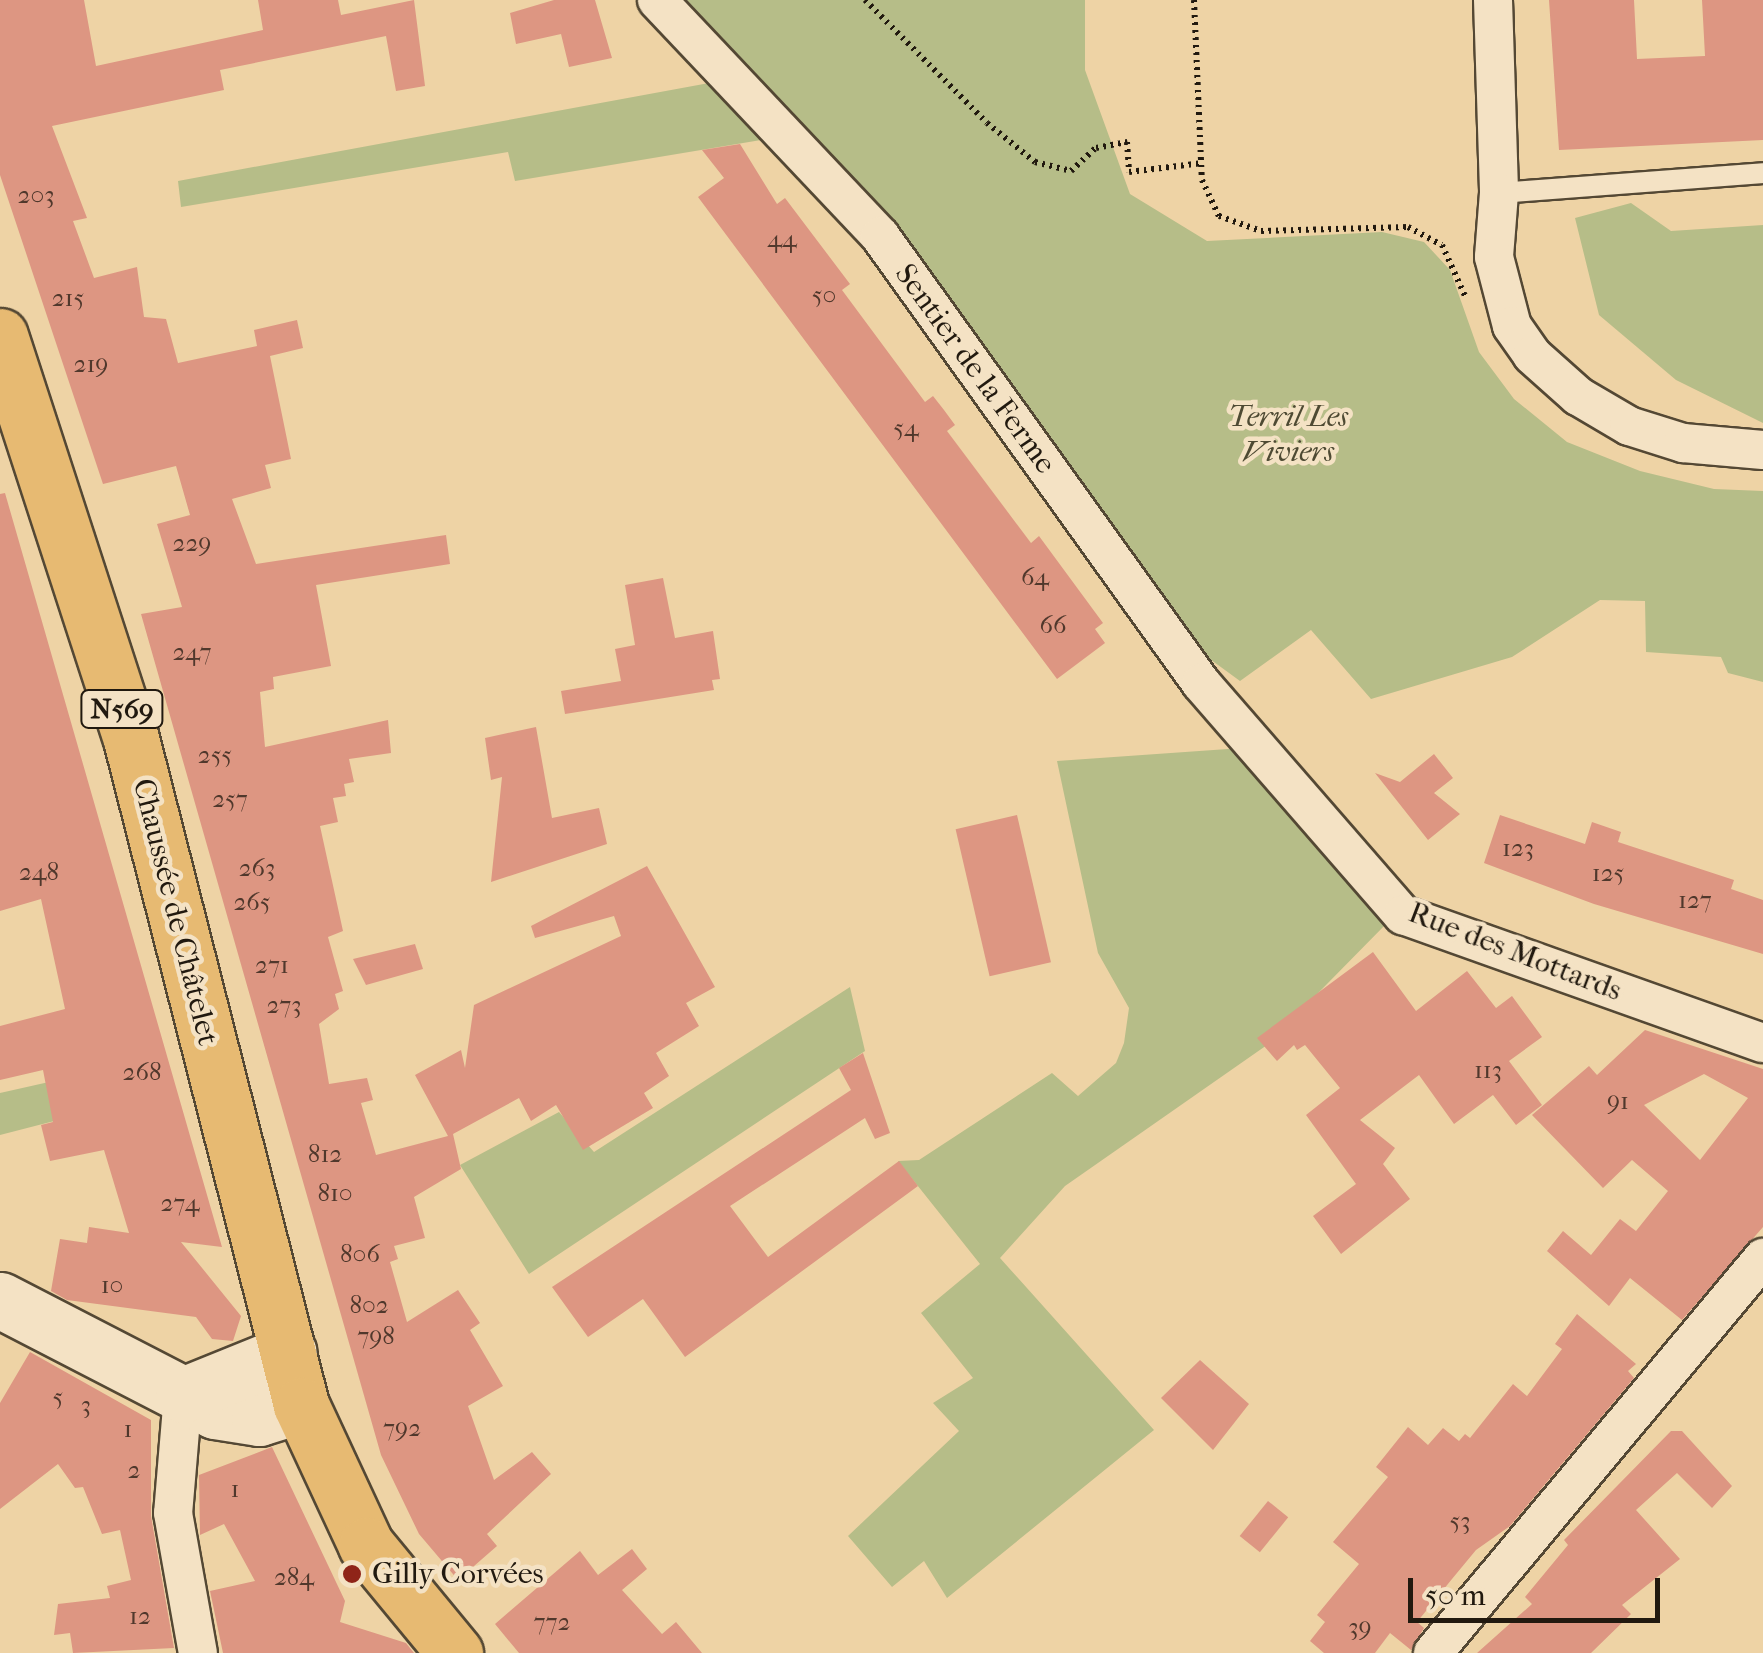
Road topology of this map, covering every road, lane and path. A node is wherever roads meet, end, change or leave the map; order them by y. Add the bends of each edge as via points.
1 (657, 0) edge
2 (865, 0) edge
3 (1194, 0) edge
4 (1492, 0) edge
5 (1202, 164) junction
6 (1763, 174) edge
7 (1499, 193) junction
8 (1442, 245) dead end
9 (0, 336) edge
10 (1763, 450) edge
11 (1270, 757) joint
12 (1763, 1043) edge
13 (1763, 1258) edge
14 (6, 1316) edge
15 (289, 1352) junction
16 (183, 1395) junction
17 (301, 1405) junction
18 (198, 1653) edge
19 (455, 1653) edge
20 (1433, 1653) edge

1 - 11 street, Sentier de la Ferme via 880,236 1201,683
2 - 5 path via 986,123 1036,162 1071,171 1096,148 1127,142 1130,172
3 - 5 path
4 - 7 street
5 - 8 path via 1207,200 1238,228 1408,227
6 - 7 lane
7 - 10 street via 1494,257 1500,298 1532,355 1578,396 1630,426 1683,443
9 - 15 main road, Chaussée de Châtelet / N569 via 130,735
11 - 12 street, Rue des Mottards via 1403,915
13 - 20 street
14 - 16 street
15 - 16 street
15 - 17 main road, N569
16 - 17 street via 215,1411 259,1418
16 - 18 street via 173,1512
17 - 19 main road, N569 via 366,1544

